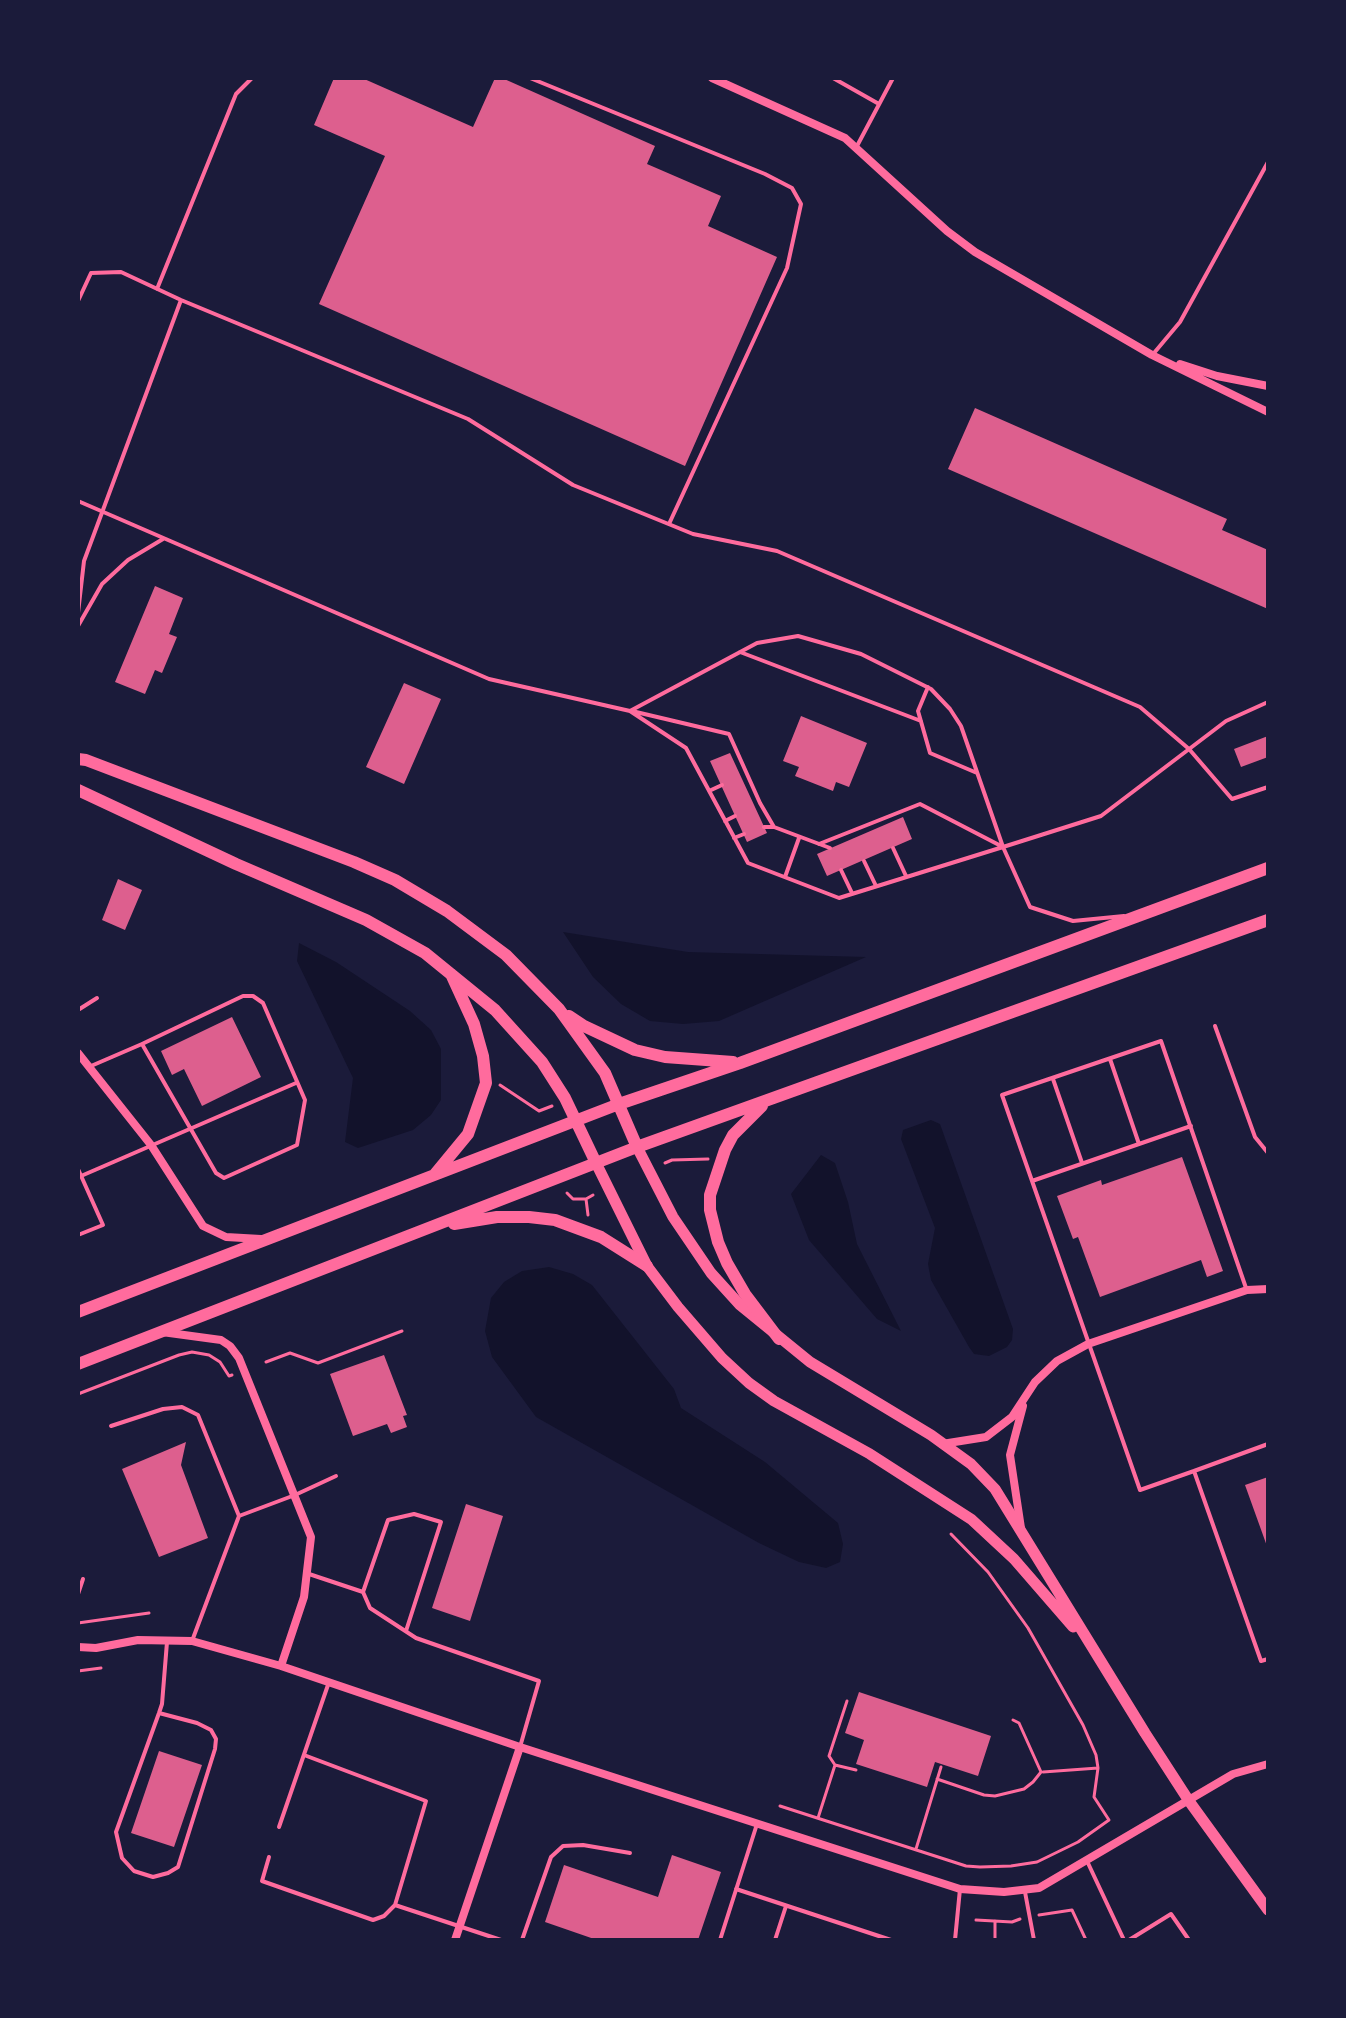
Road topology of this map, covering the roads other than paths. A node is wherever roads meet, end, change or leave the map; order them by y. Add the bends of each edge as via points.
1 (252, 78) edge
2 (530, 78) edge
3 (712, 78) edge
4 (833, 78) edge
5 (893, 78) edge
6 (879, 104) junction
7 (856, 148) junction
8 (1268, 162) edge
9 (157, 289) junction
10 (181, 300) junction
11 (78, 301) edge
12 (1152, 355) junction
13 (1268, 386) edge
14 (1268, 412) edge
15 (78, 501) edge
16 (101, 512) junction
17 (669, 524) junction
18 (163, 539) junction
19 (78, 613) edge
20 (78, 626) edge
21 (740, 652) junction
22 (928, 687) junction
23 (1268, 702) edge
24 (630, 711) junction
25 (921, 721) junction
26 (1189, 749) junction
27 (78, 759) edge
28 (977, 773) junction
29 (747, 774) junction
30 (741, 777) dead end
31 (722, 785) dead end
32 (1268, 787) edge
33 (78, 790) edge
34 (709, 791) junction
35 (760, 803) junction
36 (754, 807) dead end
37 (735, 816) dead end
38 (725, 821) junction
39 (764, 827) dead end
40 (774, 827) junction
41 (744, 834) dead end
42 (800, 837) junction
43 (734, 838) junction
44 (819, 844) junction
45 (1003, 847) junction
46 (830, 848) dead end
47 (893, 848) dead end
48 (864, 861) dead end
49 (1268, 868) edge
50 (841, 870) dead end
51 (906, 876) junction
52 (785, 877) junction
53 (876, 886) junction
54 (852, 893) junction
55 (1143, 915) junction
56 (1268, 920) edge
57 (450, 971) junction
58 (97, 998) dead end
59 (559, 1009) junction
60 (78, 1010) edge
61 (1215, 1026) dead end
62 (142, 1044) junction
63 (78, 1053) edge
64 (1109, 1059) junction
65 (740, 1063) junction
66 (88, 1067) junction
67 (1053, 1078) junction
68 (296, 1083) junction
69 (766, 1101) junction
70 (619, 1104) junction
71 (577, 1120) junction
72 (1191, 1126) junction
73 (192, 1128) junction
74 (1139, 1144) junction
75 (151, 1145) junction
76 (637, 1147) junction
77 (1268, 1153) edge
78 (596, 1163) junction
79 (1082, 1163) junction
80 (78, 1169) edge
81 (434, 1175) junction
82 (81, 1176) junction
83 (1032, 1181) junction
84 (427, 1228) junction
85 (78, 1235) edge
86 (266, 1240) junction
87 (647, 1266) junction
88 (1268, 1289) edge
89 (1247, 1290) junction
90 (78, 1312) edge
91 (157, 1332) junction
92 (779, 1339) junction
93 (1088, 1344) junction
94 (78, 1364) edge
95 (1025, 1398) junction
96 (111, 1426) dead end
97 (942, 1444) junction
98 (1268, 1444) edge
99 (1194, 1471) junction
100 (336, 1476) dead end
101 (295, 1495) junction
102 (239, 1516) junction
103 (1021, 1528) junction
104 (309, 1574) junction
105 (83, 1579) dead end
106 (363, 1592) junction
107 (78, 1594) edge
108 (406, 1631) junction
109 (167, 1640) junction
110 (192, 1641) junction
111 (78, 1647) edge
112 (1091, 1647) junction
113 (1268, 1659) edge
114 (281, 1666) junction
115 (329, 1682) junction
116 (159, 1713) junction
117 (520, 1747) junction
118 (304, 1755) junction
119 (78, 1760) edge
120 (1268, 1764) edge
121 (1189, 1801) junction
122 (757, 1823) junction
123 (279, 1827) dead end
124 (630, 1853) dead end
125 (78, 1854) edge
126 (269, 1857) dead end
127 (1086, 1859) junction
128 (736, 1889) junction
129 (960, 1889) junction
130 (1025, 1892) junction
131 (395, 1905) junction
132 (786, 1906) junction
133 (1268, 1910) edge
134 (459, 1927) junction
135 (455, 1940) edge
136 (501, 1940) edge
137 (522, 1940) edge
138 (720, 1940) edge
139 (775, 1940) edge
140 (891, 1940) edge
141 (955, 1940) edge
142 (1034, 1940) edge
143 (1126, 1940) edge
144 (1189, 1940) edge

1 - 9 lane via 236,94
2 - 17 lane via 765,174 792,188 801,204 787,268
3 - 7 street via 845,138
4 - 6 lane
5 - 6 lane
6 - 7 lane
7 - 12 street via 975,252
8 - 12 lane via 1180,322
9 - 10 lane
9 - 11 lane via 121,272 91,273
10 - 16 lane
10 - 17 lane via 468,419 573,485
12 - 13 street
12 - 14 street
15 - 16 lane
16 - 18 lane
16 - 19 lane via 84,561
17 - 26 lane via 777,551 1140,707
18 - 20 lane via 102,584
18 - 24 lane via 489,679
21 - 22 lane via 757,643 798,636 861,654
21 - 24 lane
21 - 25 lane
22 - 25 lane via 918,711
22 - 28 lane via 961,726
23 - 26 lane via 1226,721
24 - 29 lane via 729,734
24 - 34 lane via 686,748
25 - 28 lane via 930,753
26 - 32 lane via 1232,799
26 - 45 lane via 1101,816
27 - 59 main road via 395,880 506,955
28 - 45 lane
29 - 30 lane
29 - 35 lane
31 - 34 lane
33 - 57 main road via 366,920
34 - 38 lane
35 - 36 lane
35 - 40 lane
37 - 38 lane
38 - 43 lane
39 - 40 lane
40 - 42 lane
41 - 43 lane
42 - 44 lane
42 - 52 lane
43 - 52 lane via 748,863
44 - 45 lane via 883,823 920,804
44 - 46 lane
45 - 51 lane
45 - 55 lane via 1030,907 1073,921
47 - 51 lane
48 - 53 lane
49 - 55 main road
50 - 54 lane
51 - 53 lane
52 - 54 lane via 839,898
53 - 54 lane
55 - 65 main road
56 - 69 main road
57 - 71 main road via 542,1062
57 - 81 main road via 474,1024 486,1083 468,1134
58 - 60 lane
59 - 65 main road via 635,1050
59 - 70 main road via 605,1073
61 - 77 lane via 1255,1137
62 - 66 lane
62 - 68 lane via 253,996 263,1003
62 - 73 lane
63 - 66 street
64 - 67 lane
64 - 72 lane via 1161,1041
64 - 74 lane
65 - 70 main road
66 - 75 street
67 - 79 lane
67 - 83 lane via 1002,1095
68 - 73 lane
68 - 73 lane via 305,1100 297,1145 224,1178 216,1173
69 - 76 main road
69 - 92 main road via 725,1150 710,1210 727,1263
70 - 71 main road
70 - 76 main road
71 - 78 main road
71 - 81 main road
72 - 74 lane
72 - 89 lane
73 - 75 lane
74 - 79 lane
75 - 82 lane
75 - 86 street via 203,1226 226,1237
76 - 78 main road
76 - 92 main road via 673,1217 711,1273
78 - 84 main road
78 - 87 main road
79 - 83 lane
80 - 82 lane
81 - 86 main road
82 - 85 lane via 103,1225
83 - 93 lane
84 - 87 main road via 497,1217 555,1220 592,1233
84 - 91 main road
86 - 90 main road
87 - 112 main road via 749,1383 971,1519 1014,1559
88 - 89 street
89 - 93 street
91 - 94 main road
91 - 101 street via 221,1340 230,1346
92 - 97 main road
93 - 95 street via 1057,1361
93 - 99 lane via 1140,1490
95 - 97 street via 1012,1417 986,1437
95 - 103 street via 1010,1455
96 - 102 lane via 163,1409 182,1407 198,1415
97 - 103 main road via 995,1489
98 - 99 lane
99 - 113 lane via 1261,1661
100 - 101 lane
101 - 102 lane
101 - 104 street via 311,1537
102 - 110 lane
103 - 112 main road
104 - 106 lane
104 - 114 street
105 - 107 lane
106 - 108 lane via 370,1608
106 - 108 lane via 388,1520 414,1514 441,1522
108 - 117 lane via 539,1681
109 - 110 street
109 - 111 street
109 - 116 lane
110 - 114 street
112 - 121 main road
114 - 115 street
115 - 117 street
115 - 118 lane
116 - 116 lane via 116,1832 122,1858 134,1871 153,1877 178,1867 216,1739 197,1723
117 - 122 street
117 - 134 street
118 - 123 lane
118 - 131 lane via 426,1801
119 - 125 lane
120 - 121 street via 1233,1774
121 - 127 street
121 - 133 main road
122 - 128 lane
122 - 129 street
124 - 137 lane via 563,1846 551,1857
126 - 131 lane via 262,1881 373,1920
127 - 130 street
127 - 143 lane
128 - 132 lane
128 - 138 lane
129 - 130 street
129 - 141 lane
130 - 142 lane
131 - 134 lane
132 - 139 lane
132 - 140 lane
134 - 135 street
134 - 136 lane
143 - 144 lane via 1171,1914

